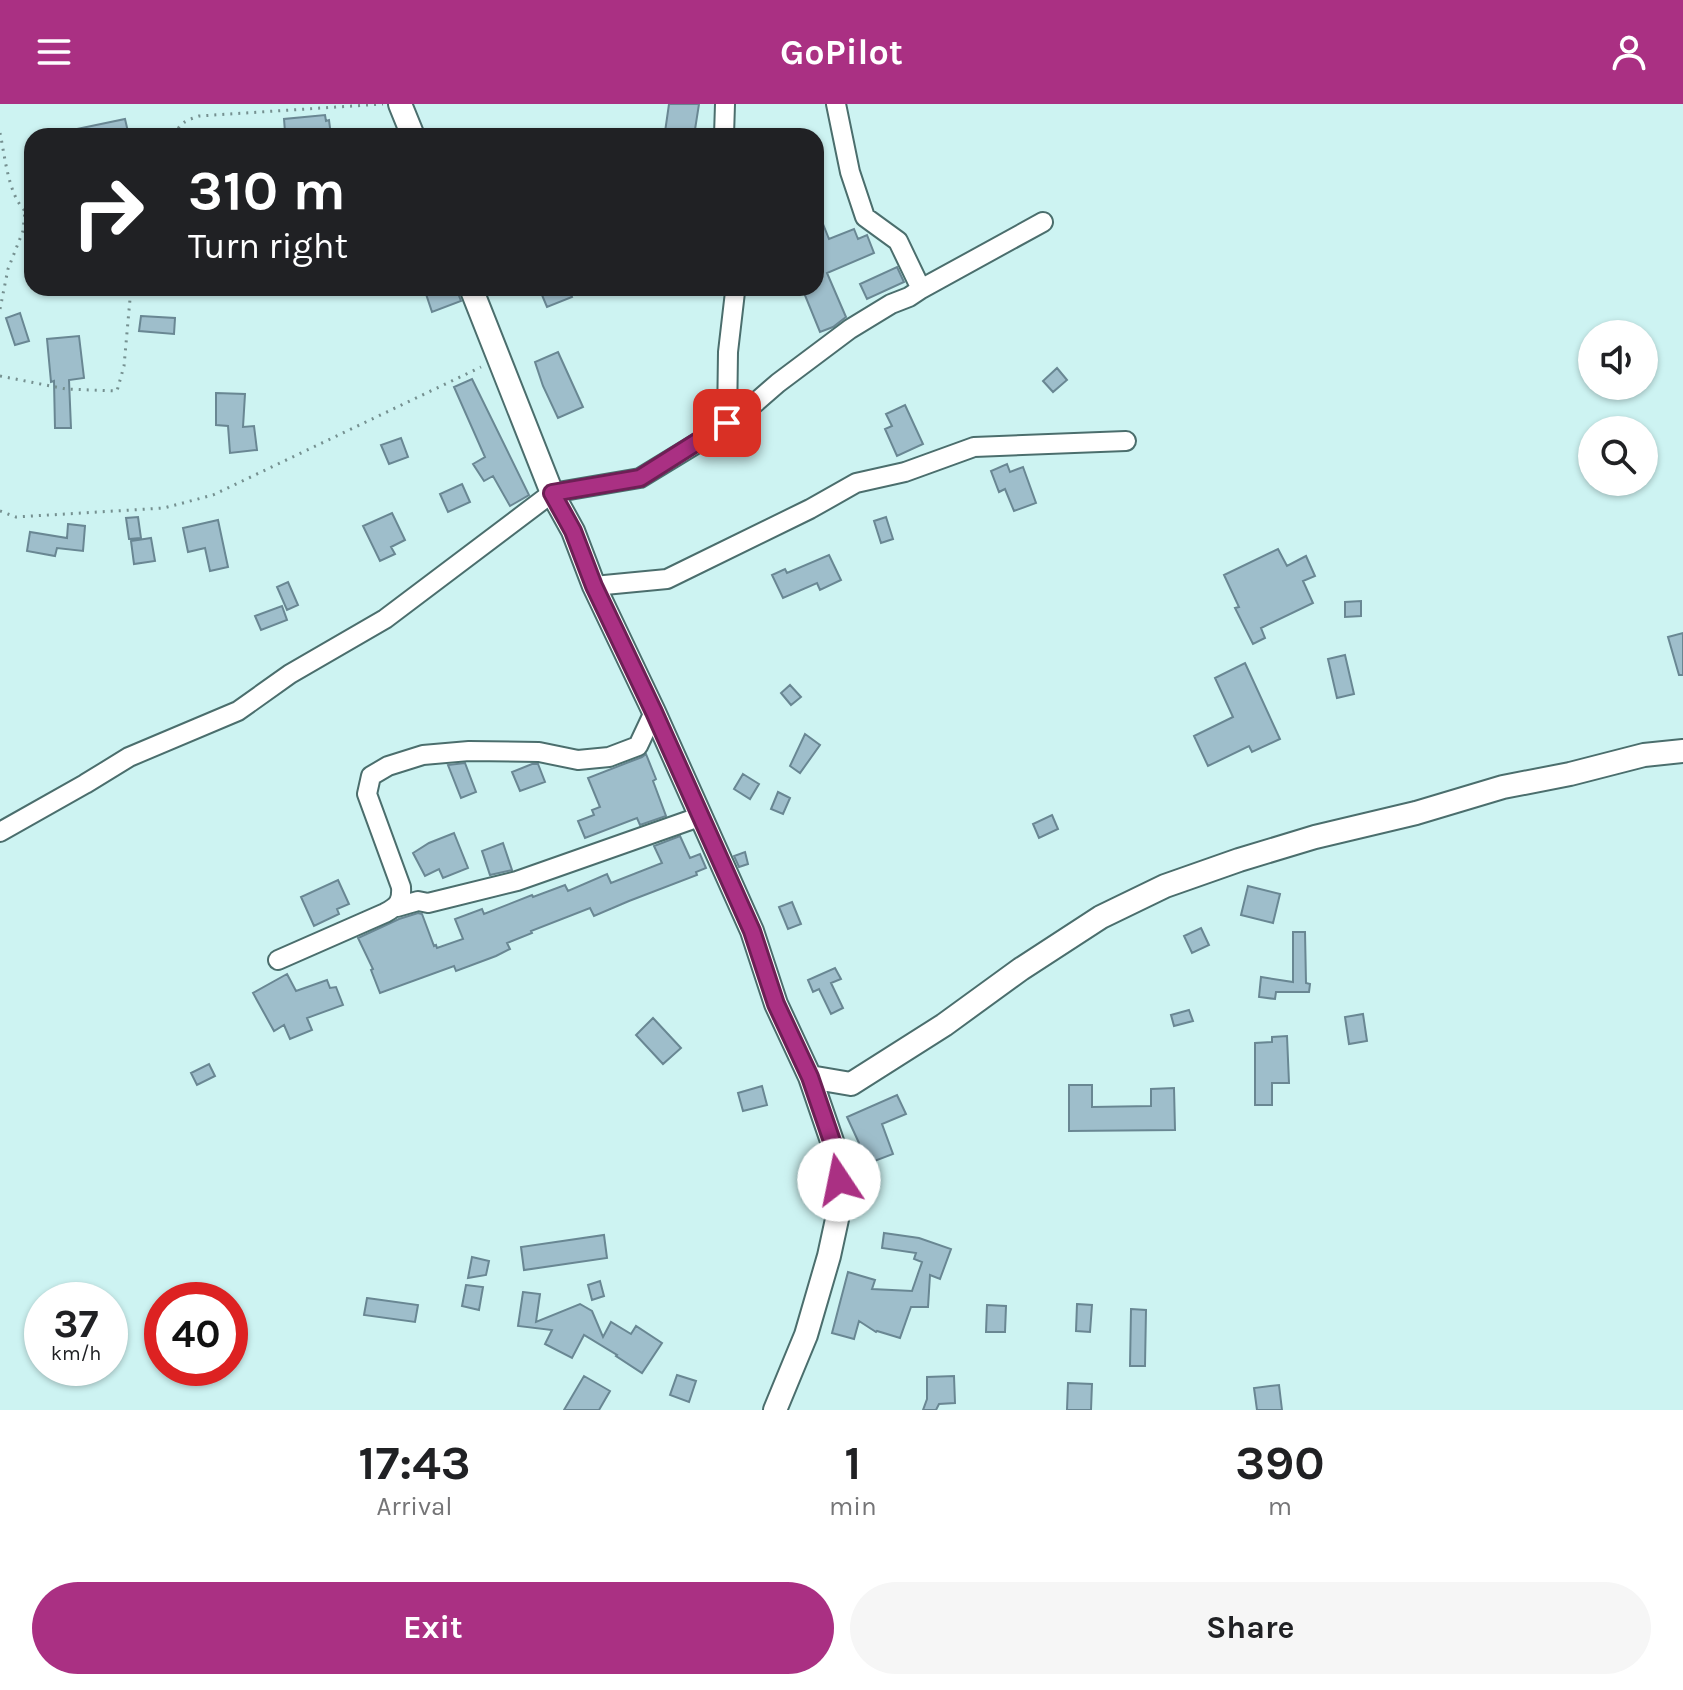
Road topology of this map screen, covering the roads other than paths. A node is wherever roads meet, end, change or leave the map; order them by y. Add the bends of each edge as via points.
1 (400, 104) edge
2 (725, 104) edge
3 (836, 104) edge
4 (410, 128) edge
5 (724, 128) edge
6 (1043, 222) dead end
7 (921, 289) junction
8 (474, 296) edge
9 (735, 296) edge
10 (727, 423) junction
11 (1126, 441) dead end
12 (552, 493) junction
13 (594, 586) junction
14 (654, 712) junction
15 (1683, 751) edge
16 (699, 817) junction
17 (0, 832) edge
18 (397, 907) junction
19 (278, 960) dead end
20 (810, 1077) junction
21 (775, 1410) edge

1 - 4 street
2 - 5 street
3 - 7 street via 865,217 898,241
6 - 7 street
7 - 10 street via 850,329
8 - 12 street
9 - 10 street
10 - 12 street via 640,478
11 - 13 street via 974,447 856,483 667,579
12 - 13 street
12 - 17 street via 385,619 238,711 129,757
13 - 14 street
14 - 16 street
14 - 18 street via 638,746 609,757 578,760 539,752 469,751 423,755 371,776 367,794 401,887
15 - 20 street via 1503,787 1315,837 1165,886 1101,917 851,1084
16 - 18 street via 517,881
16 - 20 street
18 - 19 street
20 - 21 street via 834,1147 839,1210 806,1335

